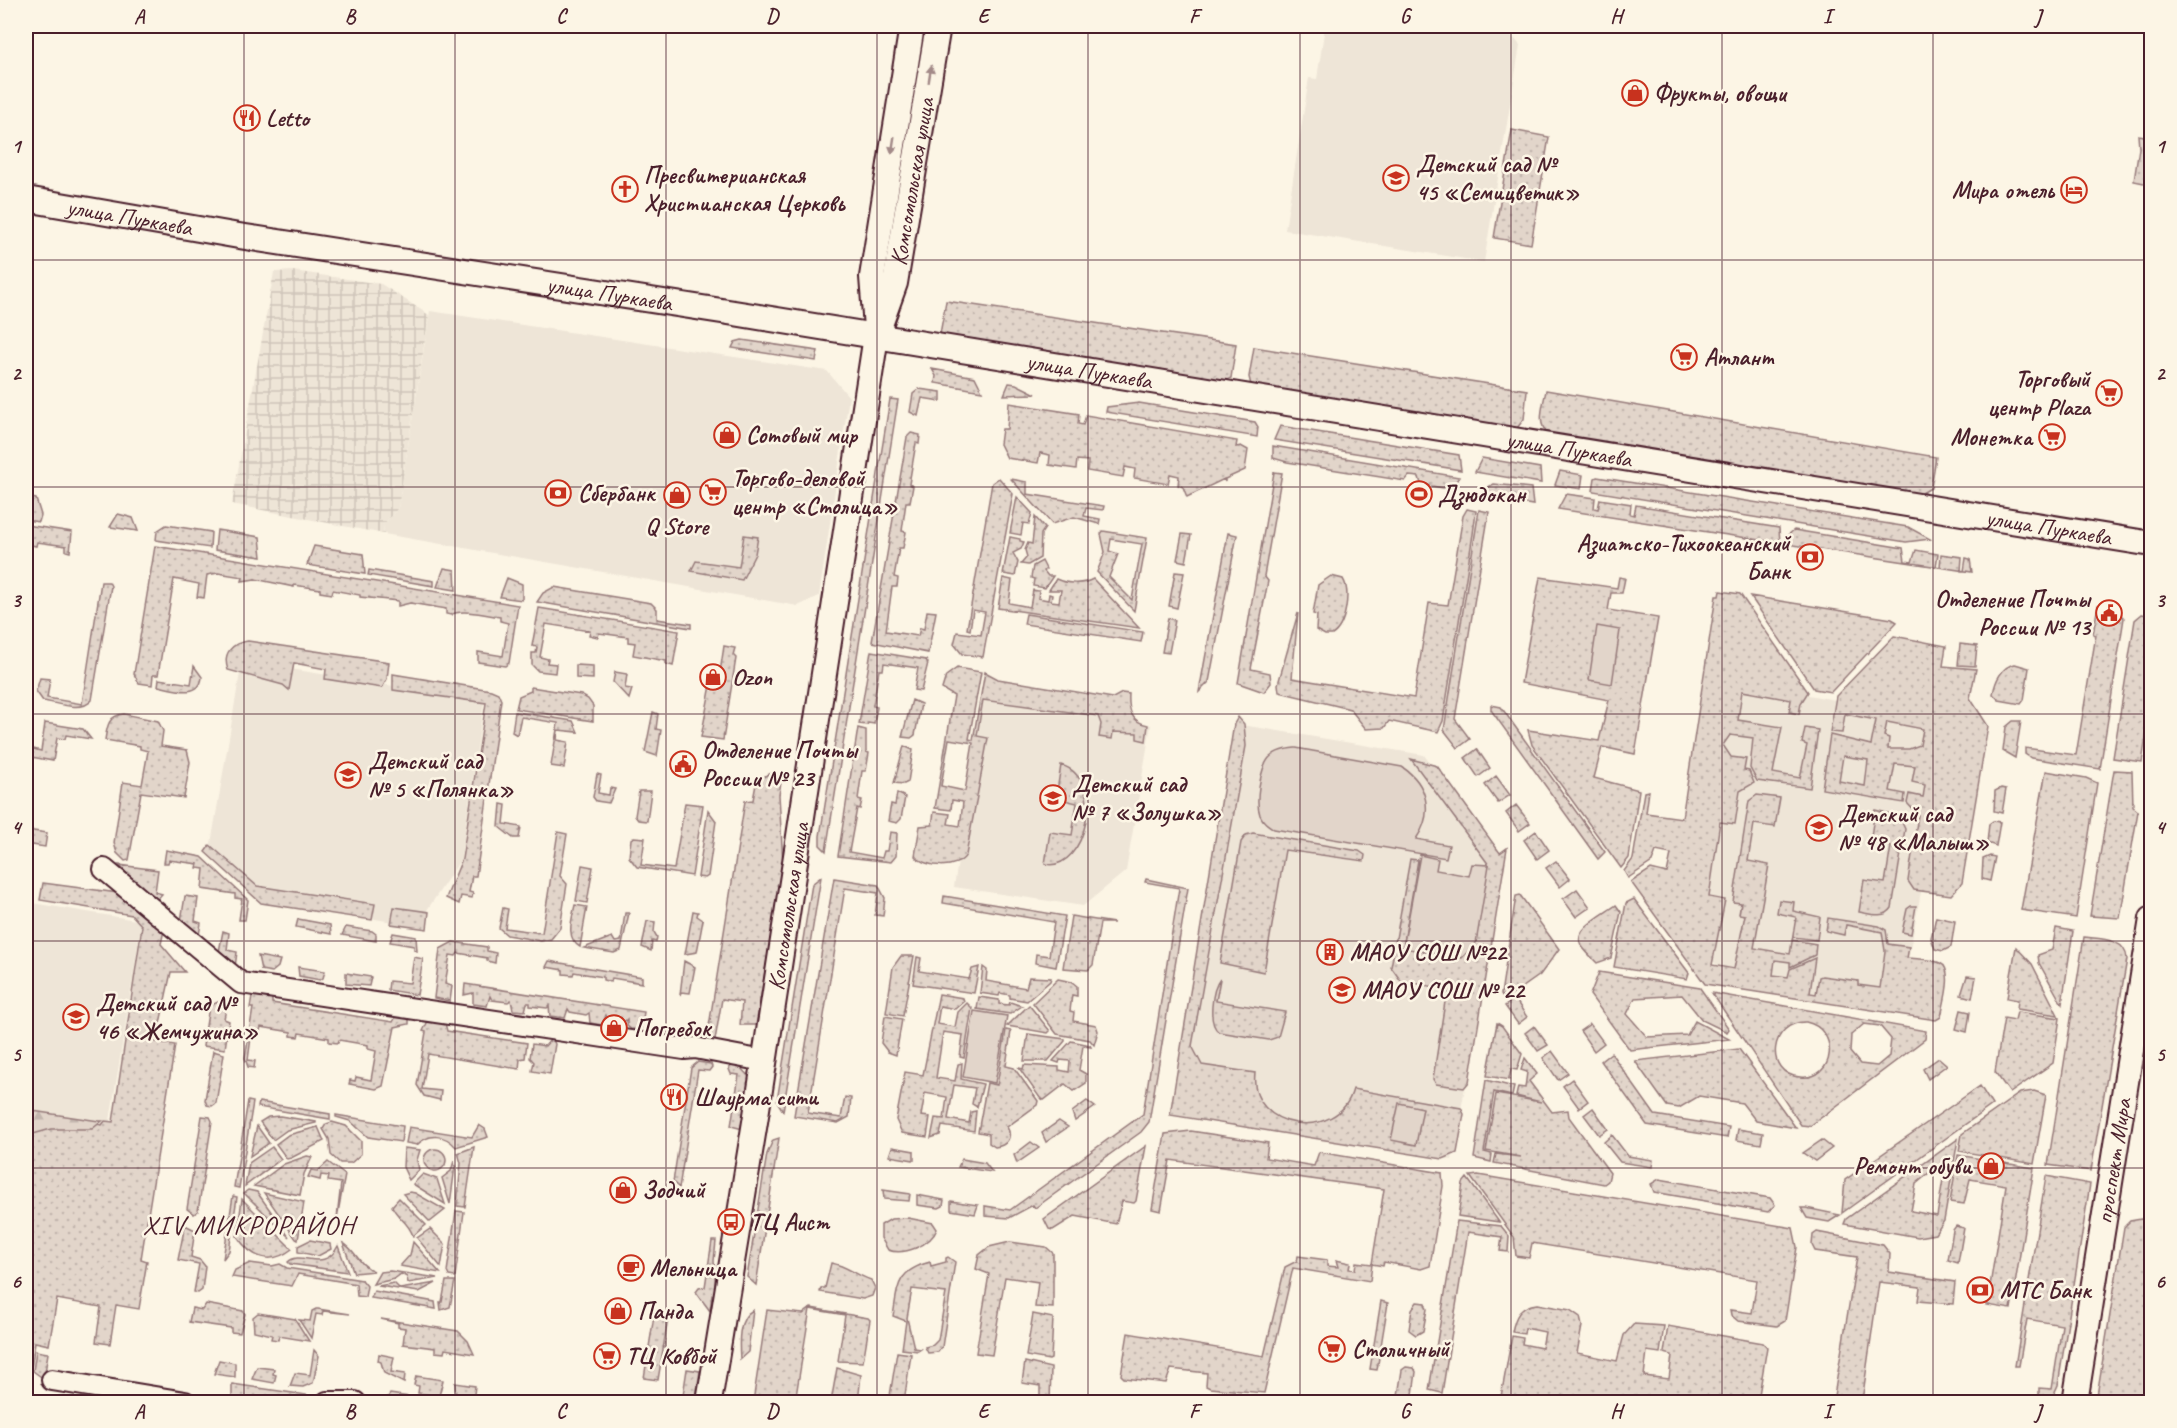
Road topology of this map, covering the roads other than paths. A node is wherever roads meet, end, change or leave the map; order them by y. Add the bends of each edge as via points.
1 (912, 26) edge
2 (938, 26) edge
3 (26, 199) edge
4 (876, 336) junction
5 (2151, 543) edge
6 (104, 869) dead end
7 (2151, 919) edge
8 (764, 1062) junction
9 (52, 1380) dead end
10 (185, 1402) edge
11 (709, 1402) edge
12 (2075, 1402) edge

1 -> 4 main road, Комсомольская улица via 872,277
4 -> 2 main road, Комсомольская улица via 895,284
3 - 4 main road, улица Пуркаева via 273,242
4 - 5 main road, улица Пуркаева
4 - 8 main road, Комсомольская улица
6 - 8 street via 241,983 695,1048
7 - 12 main road, проспект Мира
8 - 11 main road, Комсомольская улица
9 - 10 street

